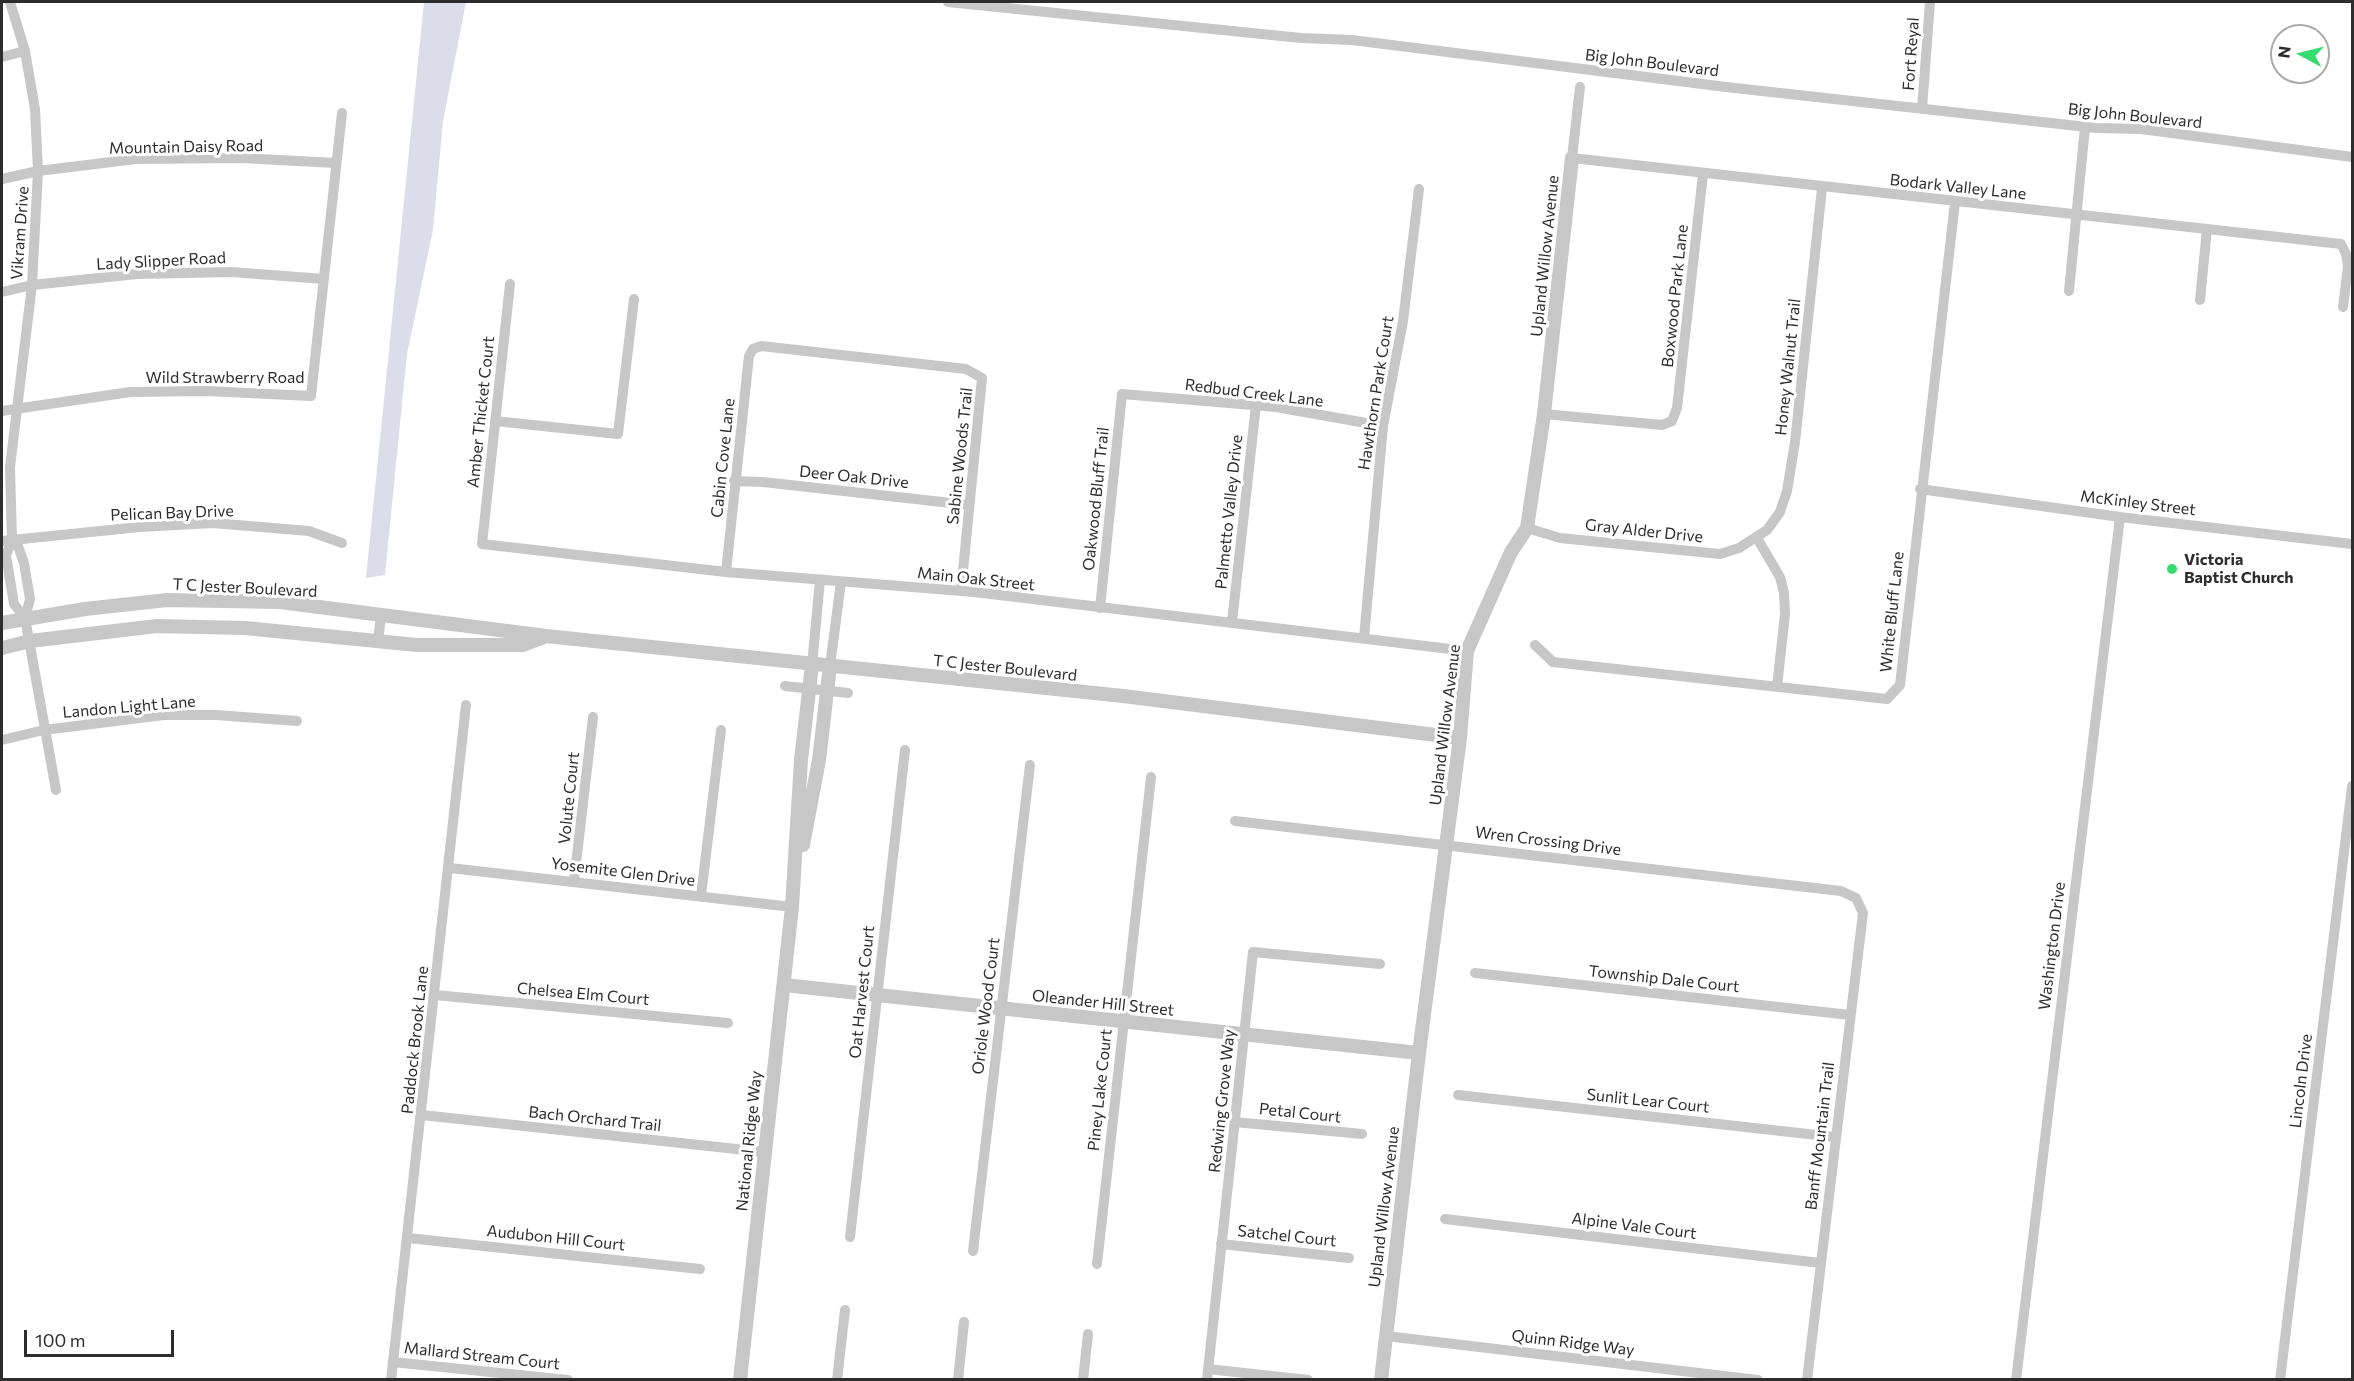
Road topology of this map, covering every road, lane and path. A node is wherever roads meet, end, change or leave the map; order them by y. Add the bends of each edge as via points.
1 (10, 2) edge
2 (948, 2) edge
3 (1930, 2) edge
4 (25, 51) junction
5 (2, 57) edge
6 (1580, 87) dead end
7 (1922, 109) junction
8 (342, 113) dead end
9 (2085, 127) junction
10 (2352, 157) edge
11 (1572, 158) junction
12 (336, 164) junction
13 (39, 171) junction
14 (1703, 174) junction
15 (2, 179) edge
16 (1822, 188) junction
17 (1419, 189) dead end
18 (1954, 202) junction
19 (2075, 215) junction
20 (2207, 229) junction
21 (324, 279) junction
22 (510, 284) dead end
23 (32, 285) junction
24 (2069, 291) dead end
25 (2, 292) edge
26 (634, 299) dead end
27 (2200, 300) dead end
28 (2343, 307) dead end
29 (753, 349) joint
30 (1122, 394) joint
31 (1256, 405) junction
32 (18, 408) junction
33 (2, 411) edge
34 (1544, 414) junction
35 (495, 422) junction
36 (1383, 426) junction
37 (734, 481) junction
38 (1920, 489) junction
39 (969, 505) junction
40 (2120, 517) junction
41 (1527, 528) junction
42 (1757, 538) junction
43 (7, 541) edge
44 (342, 543) dead end
45 (482, 544) joint
46 (2352, 544) edge
47 (726, 572) junction
48 (820, 580) junction
49 (841, 582) junction
50 (960, 591) junction
51 (1100, 608) junction
52 (381, 615) junction
53 (25, 618) junction
54 (1232, 622) junction
55 (2, 623) edge
56 (546, 636) junction
57 (1364, 638) junction
58 (30, 641) junction
59 (378, 642) junction
60 (1535, 645) dead end
61 (2, 648) edge
62 (1467, 651) junction
63 (812, 664) junction
64 (830, 666) junction
65 (784, 686) dead end
66 (1777, 687) junction
67 (809, 689) junction
68 (827, 691) junction
69 (848, 693) dead end
70 (466, 705) dead end
71 (593, 717) dead end
72 (297, 721) dead end
73 (44, 730) junction
74 (721, 730) dead end
75 (1460, 738) junction
76 (2, 740) edge
77 (904, 750) dead end
78 (1030, 765) dead end
79 (1151, 777) dead end
80 (2352, 786) edge
81 (56, 790) dead end
82 (1235, 821) dead end
83 (1447, 845) junction
84 (450, 868) junction
85 (574, 881) junction
86 (701, 896) junction
87 (1856, 898) joint
88 (792, 907) junction
89 (1380, 964) dead end
90 (1475, 973) dead end
91 (784, 985) junction
92 (876, 994) junction
93 (435, 995) junction
94 (1001, 1008) junction
95 (1850, 1015) junction
96 (1122, 1022) junction
97 (728, 1023) dead end
98 (1244, 1036) junction
99 (1419, 1053) junction
100 (1458, 1095) dead end
101 (422, 1115) junction
102 (1235, 1122) junction
103 (1362, 1134) dead end
104 (1835, 1137) junction
105 (764, 1152) junction
106 (1445, 1219) dead end
107 (850, 1237) dead end
108 (408, 1238) junction
109 (1221, 1244) junction
110 (973, 1251) dead end
111 (1349, 1258) dead end
112 (1820, 1263) junction
113 (1097, 1264) dead end
114 (700, 1269) dead end
115 (845, 1310) dead end
116 (964, 1322) dead end
117 (1088, 1334) dead end
118 (1386, 1336) junction
119 (393, 1362) junction
120 (1207, 1374) edge
121 (391, 1380) edge
122 (568, 1380) edge
123 (740, 1380) edge
124 (837, 1380) edge
125 (958, 1380) edge
126 (1083, 1380) edge
127 (1308, 1380) edge
128 (1381, 1380) edge
129 (1758, 1380) edge
130 (1807, 1380) edge
131 (2016, 1380) edge
132 (2280, 1380) edge

1 - 4 street, Vikram Drive
2 - 7 street, Big John Boulevard via 1352,40
3 - 7 street, Fort Reyal
4 - 5 street
4 - 13 street, Vikram Drive via 35,109
6 - 11 street, Upland Willow Avenue
7 - 9 street, Big John Boulevard
8 - 12 street, Wild Strawberry Road
9 - 10 street, Big John Boulevard via 2141,129
9 - 19 street
11 - 14 street, Bodark Valley Lane
11 - 34 street, Upland Willow Avenue
12 - 13 street, Mountain Daisy Road via 241,158 136,159
12 - 21 street, Wild Strawberry Road
13 - 15 street, Mountain Daisy Road
13 - 23 street, Vikram Drive
14 - 16 street, Bodark Valley Lane
14 - 34 street, Boxwood Park Lane via 1677,408 1672,421 1662,425
16 - 18 street, Bodark Valley Lane
16 - 42 street, Honey Walnut Trail via 1787,491 1780,512
17 - 36 street, Hawthorn Park Court via 1403,321
18 - 19 street, Bodark Valley Lane
18 - 38 street, White Bluff Lane
19 - 20 street, Bodark Valley Lane
19 - 24 street
20 - 27 street
20 - 28 street, Bodark Valley Lane via 2341,244 2348,266
21 - 23 street, Lady Slipper Road via 231,272 137,274
21 - 32 street, Wild Strawberry Road via 311,396 130,392
22 - 35 street, Amber Thicket Court
23 - 25 street, Lady Slipper Road
23 - 32 street, Vikram Drive
26 - 35 street via 618,434
29 - 37 street, Cabin Cove Lane
29 - 39 street, Sabine Woods Trail via 761,346 976,372 983,387
30 - 31 street, Redbud Creek Lane
30 - 51 street, Oakwood Bluff Trail
31 - 36 street, Redbud Creek Lane
31 - 54 street, Palmetto Valley Drive
32 - 33 street, Wild Strawberry Road
32 - 43 street, Vikram Drive via 10,467
34 - 41 street, Upland Willow Avenue
35 - 45 street, Amber Thicket Court
36 - 57 street, Hawthorn Park Court
37 - 39 street, Deer Oak Drive
37 - 47 street, Cabin Cove Lane
38 - 40 street, McKinley Street
38 - 66 street, White Bluff Lane via 1900,685 1887,699
39 - 50 street, Sabine Woods Trail
40 - 46 street, McKinley Street
40 - 131 street, Washington Drive
41 - 42 street, Gray Alder Drive via 1560,538 1720,554
41 - 62 street, Upland Willow Avenue via 1510,552
42 - 66 street via 1780,577 1784,593
43 - 44 street, Pelican Bay Drive via 213,523 309,531
43 - 53 street, Vikram Drive via 14,604
43 - 53 street, Vikram Drive via 21,553 30,599
45 - 47 street, Main Oak Street
47 - 48 street, Main Oak Street
48 - 49 street, Main Oak Street
48 - 63 street, National Ridge Way
49 - 50 street, Main Oak Street
49 - 64 street, National Ridge Way
50 - 51 street, Main Oak Street
51 - 54 street, Main Oak Street
52 - 53 street, T C Jester Boulevard via 280,602 167,600
52 - 56 street, T C Jester Boulevard
52 - 59 street
53 - 55 street, T C Jester Boulevard
53 - 58 street, Vikram Drive
54 - 57 street, Main Oak Street
56 - 59 street, T C Jester Boulevard via 523,645
56 - 63 street, T C Jester Boulevard
57 - 62 street, Main Oak Street
58 - 59 street, T C Jester Boulevard via 157,626 245,628
58 - 61 street, T C Jester Boulevard
58 - 73 street, Vikram Drive
60 - 66 street, White Bluff Lane via 1553,662
62 - 75 street, Upland Willow Avenue
63 - 64 street, T C Jester Boulevard
63 - 67 street, National Ridge Way
64 - 68 street, National Ridge Way
64 - 75 street, T C Jester Boulevard via 1123,696
65 - 67 street
67 - 68 street
67 - 88 street, National Ridge Way
68 - 69 street
68 - 88 street, National Ridge Way via 819,760
70 - 84 street, Paddock Brook Lane
71 - 85 street, Volute Court
72 - 73 street, Landon Light Lane via 164,715
73 - 76 street, Landon Light Lane
73 - 81 street, Vikram Drive
74 - 86 street
75 - 83 street, Upland Willow Avenue
77 - 92 street, Oat Harvest Court
78 - 94 street, Oriole Wood Court
79 - 96 street, Piney Lake Court
80 - 132 street, Lincoln Drive
82 - 83 street, Wren Crossing Drive
83 - 87 street, Wren Crossing Drive via 1841,891
83 - 99 street, Upland Willow Avenue
84 - 85 street, Yosemite Glen Drive
84 - 93 street, Paddock Brook Lane
85 - 86 street, Yosemite Glen Drive
86 - 88 street, Yosemite Glen Drive
87 - 95 street, Banff Mountain Trail via 1863,913
88 - 91 street, National Ridge Way
89 - 98 street, Redwing Grove Way via 1253,952
90 - 95 street, Township Dale Court
91 - 92 street, Oleander Hill Street
91 - 105 street, National Ridge Way
92 - 94 street, Oleander Hill Street
92 - 107 street, Oat Harvest Court
93 - 97 street, Chelsea Elm Court
93 - 101 street, Paddock Brook Lane
94 - 96 street, Oleander Hill Street
94 - 110 street, Oriole Wood Court
95 - 104 street, Banff Mountain Trail
96 - 98 street, Oleander Hill Street
96 - 113 street, Piney Lake Court
98 - 99 street, Oleander Hill Street
98 - 102 street, Redwing Grove Way
99 - 118 street, Upland Willow Avenue
100 - 104 street, Sunlit Lear Court
101 - 105 street, Bach Orchard Trail
101 - 108 street, Paddock Brook Lane
102 - 103 street, Petal Court
102 - 109 street, Redwing Grove Way
104 - 112 street, Banff Mountain Trail
105 - 123 street, National Ridge Way
106 - 112 street, Alpine Vale Court
108 - 114 street, Audubon Hill Court
108 - 119 street, Paddock Brook Lane
109 - 111 street, Satchel Court
109 - 120 street, Redwing Grove Way
112 - 130 street, Banff Mountain Trail
115 - 124 street
116 - 125 street
117 - 126 street
118 - 128 street, Upland Willow Avenue
118 - 129 street, Quinn Ridge Way
119 - 121 street, Paddock Brook Lane
119 - 122 street, Mallard Stream Court
120 - 127 street

